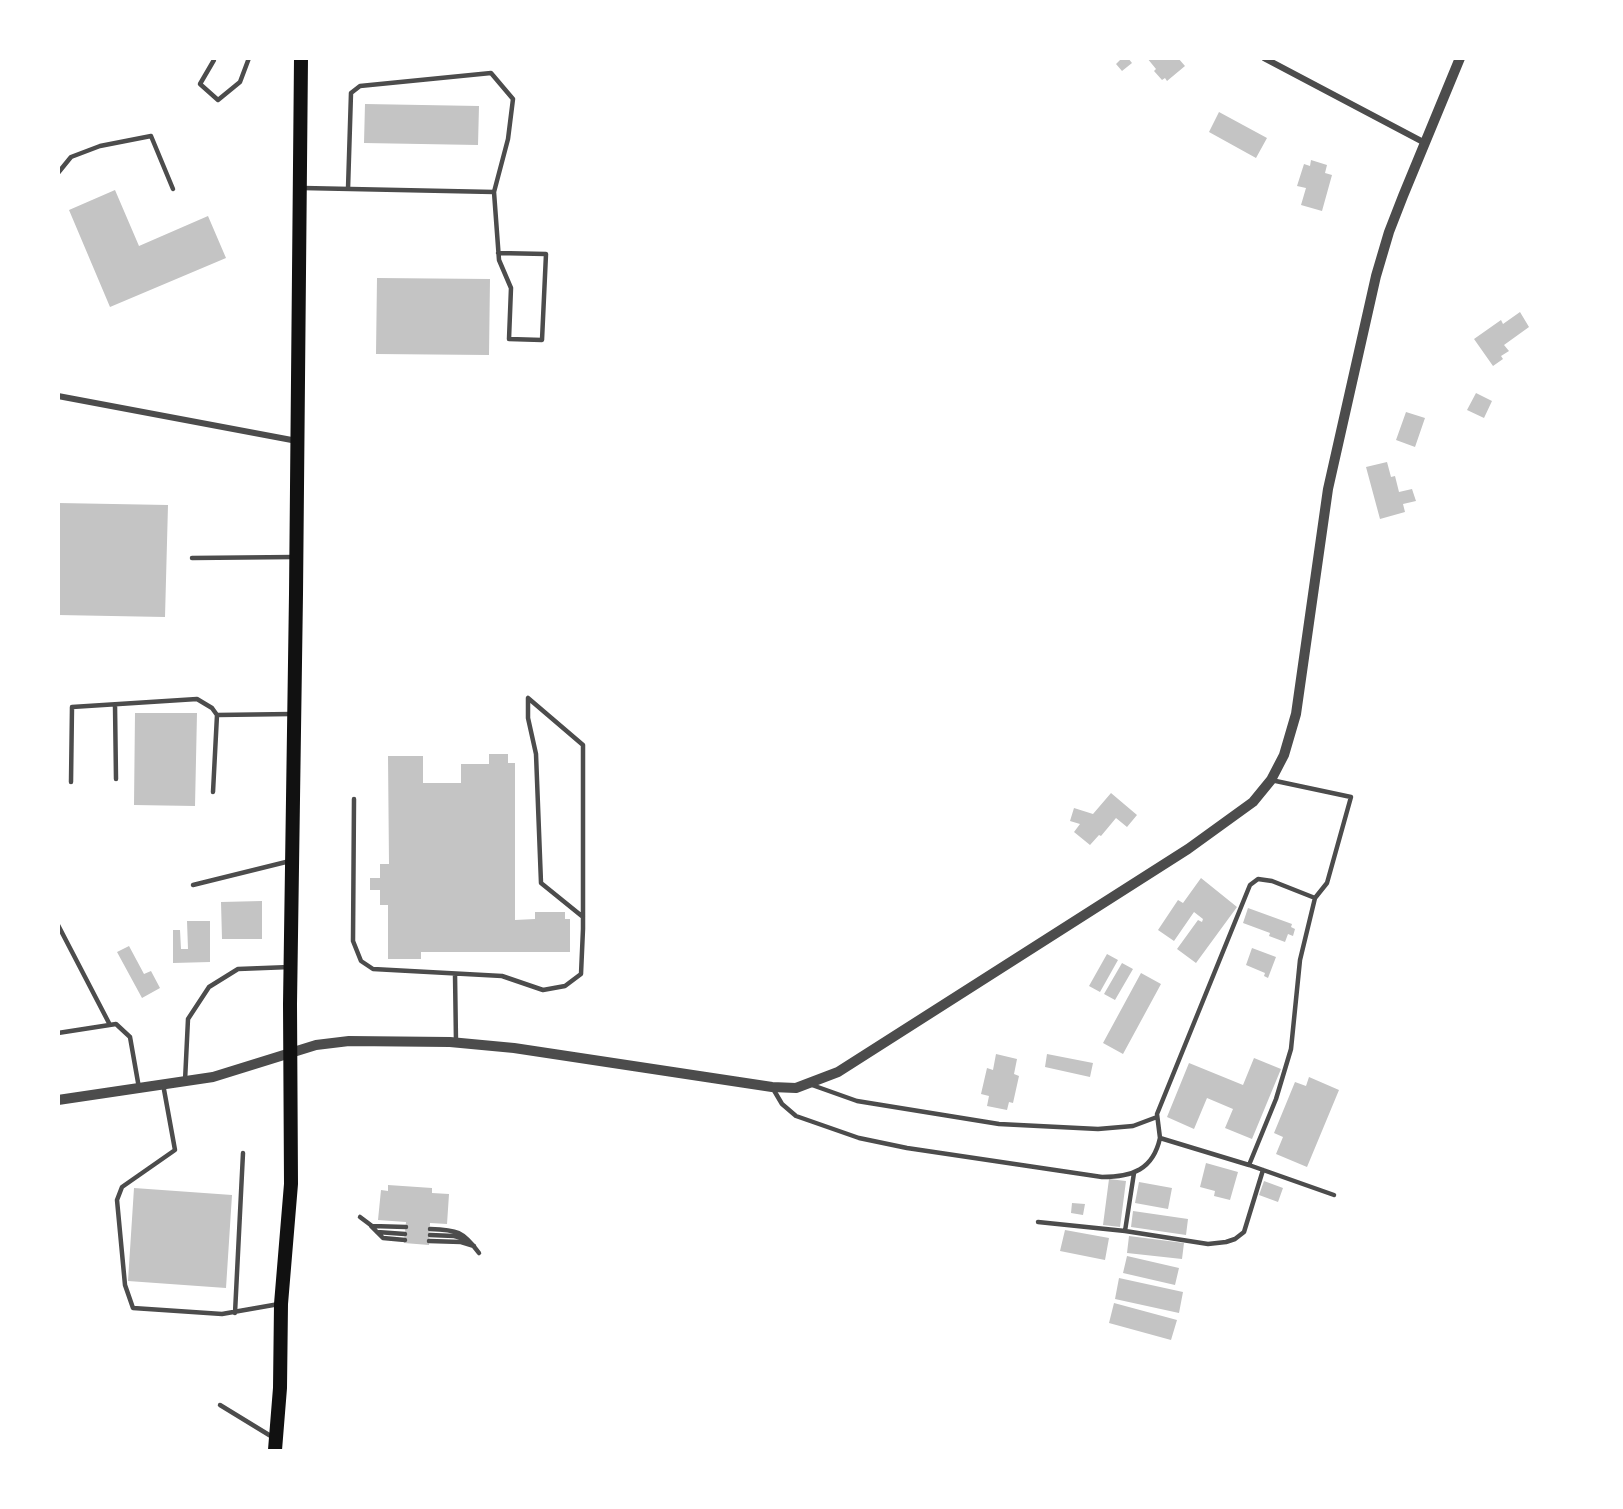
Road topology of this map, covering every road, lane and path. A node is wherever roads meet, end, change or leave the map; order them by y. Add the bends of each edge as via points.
1 (249, 58) edge
2 (301, 58) edge
3 (1264, 58) edge
4 (1460, 58) edge
5 (214, 60) dead end
6 (1426, 143) junction
7 (58, 173) edge
8 (300, 188) junction
9 (173, 189) dead end
10 (348, 189) junction
11 (494, 192) junction
12 (498, 253) junction
13 (58, 396) edge
14 (298, 441) junction
15 (297, 557) junction
16 (192, 558) dead end
17 (115, 705) junction
18 (294, 714) junction
19 (216, 715) junction
20 (116, 779) dead end
21 (1271, 780) junction
22 (71, 782) dead end
23 (213, 792) dead end
24 (354, 799) dead end
25 (292, 861) junction
26 (193, 885) dead end
27 (1315, 898) junction
28 (583, 917) junction
29 (58, 925) edge
30 (290, 967) junction
31 (455, 974) junction
32 (110, 1025) junction
33 (58, 1033) edge
34 (456, 1042) junction
35 (290, 1052) junction
36 (185, 1081) junction
37 (163, 1084) junction
38 (809, 1084) junction
39 (772, 1087) junction
40 (139, 1088) junction
41 (58, 1100) edge
42 (1157, 1117) junction
43 (1160, 1138) junction
44 (243, 1152) dead end
45 (1249, 1165) junction
46 (1263, 1170) junction
47 (1134, 1173) junction
48 (1334, 1195) dead end
49 (360, 1216) dead end
50 (366, 1222) junction
51 (1038, 1222) dead end
52 (406, 1227) dead end
53 (1125, 1230) junction
54 (405, 1237) dead end
55 (475, 1247) junction
56 (479, 1253) dead end
57 (281, 1304) junction
58 (235, 1313) junction
59 (220, 1406) dead end
60 (276, 1445) edge

1 - 5 lane via 240,82 218,100 200,84
2 - 8 main road
3 - 6 street
4 - 6 street
6 - 21 street via 1376,276 1328,489 1296,714 1284,755
7 - 9 lane via 71,157 100,146 151,136
8 - 10 lane
8 - 14 main road
10 - 11 lane
10 - 11 lane via 351,93 360,86 491,73 513,99 508,139
11 - 12 lane
12 - 12 lane via 511,288 509,339 542,340 546,254
13 - 14 street
14 - 15 main road
15 - 16 lane
15 - 18 main road
17 - 19 lane via 197,699
17 - 20 lane
17 - 22 lane via 72,707
18 - 19 lane
18 - 25 main road
19 - 23 lane
21 - 27 lane via 1351,797 1327,884
21 - 38 street via 1253,802 1195,844 838,1072
24 - 31 lane via 353,941 361,961 373,969
25 - 26 lane
25 - 30 main road
27 - 42 lane via 1272,881 1258,879 1250,885
27 - 45 lane via 1300,960 1291,1049
28 - 28 lane via 583,745 528,698 536,754 541,884
28 - 31 lane via 581,974 566,986 543,990 502,976
29 - 32 lane
30 - 35 main road
30 - 36 lane via 238,969 210,987 188,1019
31 - 34 lane
32 - 33 lane
32 - 40 lane via 116,1024 130,1037
34 - 35 street via 332,1042
34 - 39 street
35 - 36 street via 253,1066
35 - 57 main road via 291,1184
36 - 37 street
37 - 40 street
37 - 58 lane via 175,1150 122,1187 117,1200 125,1285 133,1308
38 - 39 street
38 - 42 lane via 857,1101 999,1124 1098,1129 1133,1126
39 - 47 lane via 782,1104 796,1116 873,1141 1102,1178
40 - 41 street
42 - 43 lane
43 - 45 lane
43 - 47 lane via 1152,1158
44 - 58 lane
45 - 46 lane
46 - 48 lane
46 - 53 lane via 1244,1232 1235,1239 1208,1244
47 - 53 lane
49 - 50 lane
50 - 52 lane via 372,1226
50 - 54 lane via 383,1238
51 - 53 lane
55 - 55 lane via 461,1242 430,1235 458,1231
55 - 56 lane
57 - 58 lane
57 - 60 main road
59 - 60 lane

